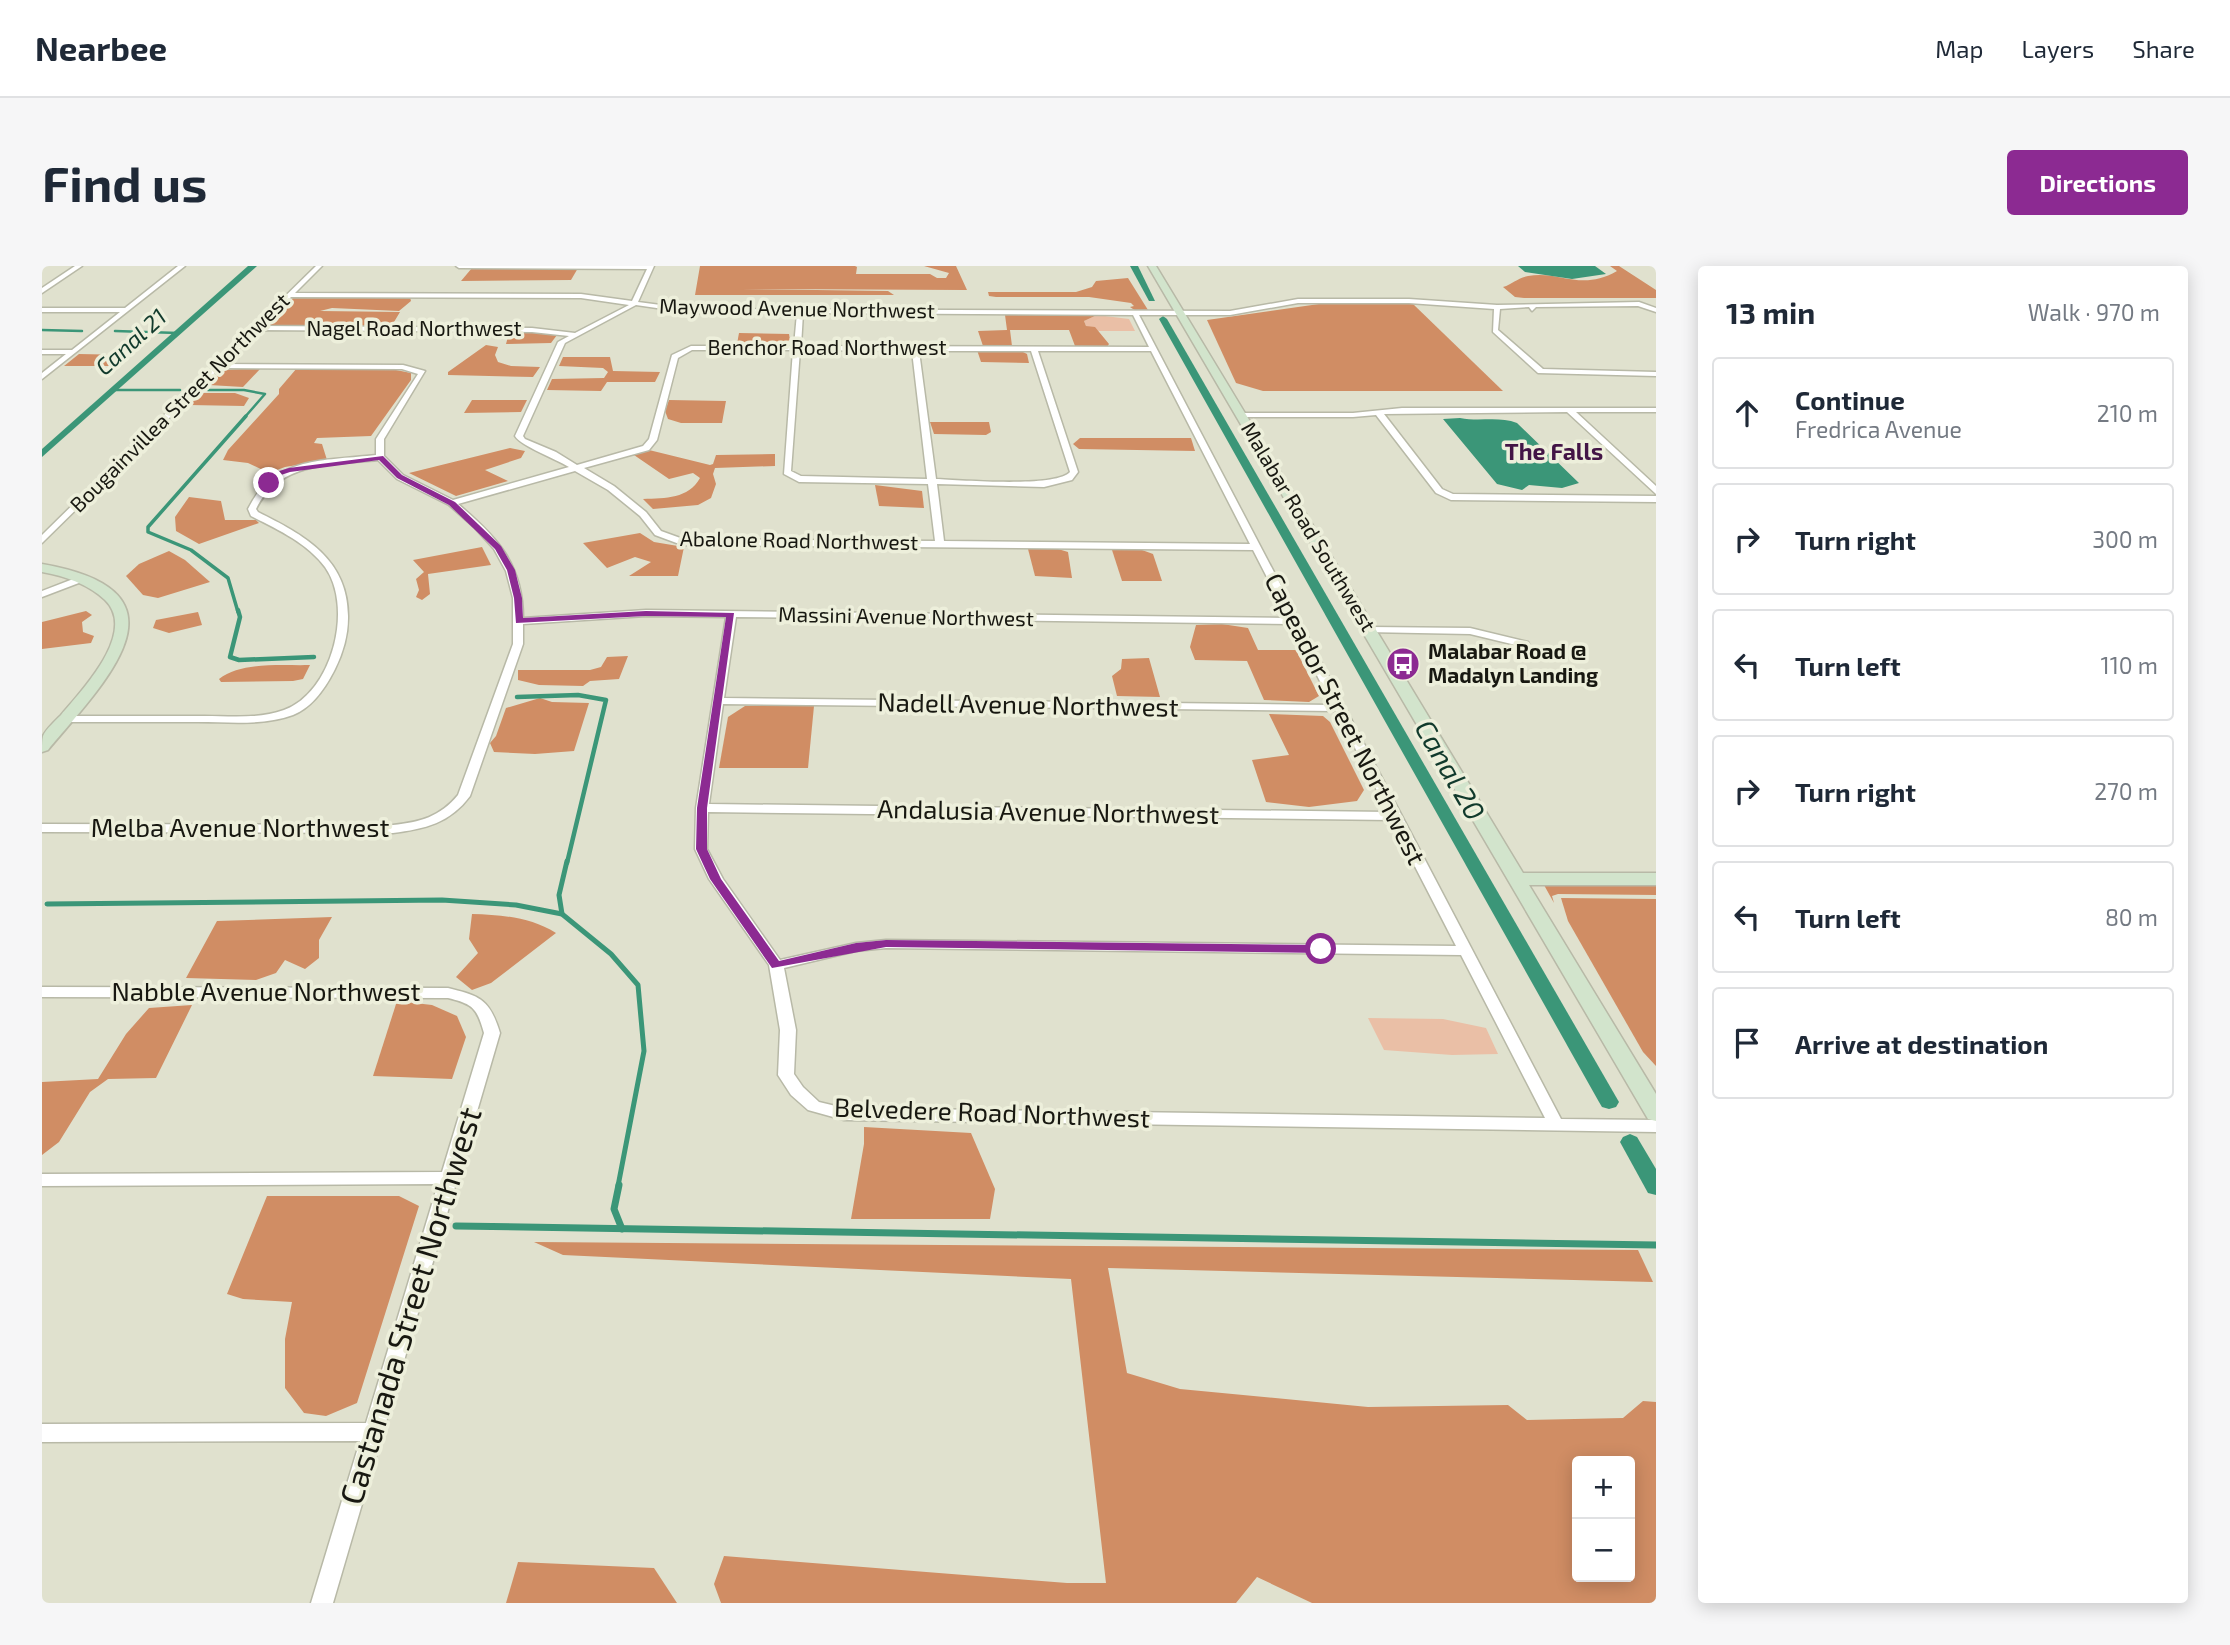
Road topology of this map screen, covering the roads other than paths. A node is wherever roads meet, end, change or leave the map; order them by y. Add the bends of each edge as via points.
1 (79, 266) edge
2 (182, 266) edge
3 (319, 266) edge
4 (459, 266) edge
5 (651, 266) edge
6 (1152, 266) edge
7 (42, 291) edge
8 (289, 295) junction
9 (634, 304) junction
10 (1497, 309) junction
11 (42, 310) edge
12 (125, 310) junction
13 (1656, 310) edge
14 (800, 312) junction
15 (1135, 313) junction
16 (1180, 313) junction
17 (256, 328) junction
18 (572, 334) junction
19 (797, 347) junction
20 (915, 348) junction
21 (1034, 348) junction
22 (1154, 349) junction
23 (42, 352) edge
24 (72, 352) junction
25 (218, 366) junction
26 (1656, 374) edge
27 (42, 377) edge
28 (1569, 410) junction
29 (1656, 410) edge
30 (1240, 412) junction
31 (1378, 412) junction
32 (380, 457) junction
33 (578, 467) junction
34 (932, 483) junction
35 (1656, 491) edge
36 (1656, 499) edge
37 (452, 503) junction
38 (42, 540) edge
39 (940, 544) junction
40 (1256, 547) junction
41 (42, 568) edge
42 (81, 579) junction
43 (42, 594) edge
44 (731, 615) junction
45 (519, 621) junction
46 (1294, 621) junction
47 (1370, 630) junction
48 (1524, 644) dead end
49 (717, 701) junction
50 (1338, 708) junction
51 (65, 719) junction
52 (42, 747) edge
53 (702, 808) junction
54 (1394, 816) junction
55 (42, 828) edge
56 (1519, 880) junction
57 (1656, 880) edge
58 (1466, 951) junction
59 (776, 965) junction
60 (42, 992) edge
61 (485, 1009) joint
62 (1656, 1113) edge
63 (1556, 1125) junction
64 (1656, 1126) edge
65 (450, 1178) junction
66 (42, 1180) edge
67 (372, 1432) junction
68 (42, 1433) edge
69 (322, 1603) edge

1 - 7 street
2 - 12 street
3 - 8 street, Bougainvillea Street Northwest
4 - 5 street
5 - 9 street
6 - 16 main road, Malabar Road Southwest
8 - 9 street, Maywood Avenue Northwest via 571,296
8 - 17 street, Bougainvillea Street Northwest
9 - 14 street, Maywood Avenue Northwest via 691,311
9 - 18 street, Abalone Road Northwest
10 - 13 street, Maywood Avenue Northwest via 1639,304
10 - 16 street, Maywood Avenue Northwest via 1439,303 1298,301 1242,313
10 - 26 street via 1496,331 1541,372
11 - 12 street
12 - 24 street
14 - 15 street, Maywood Avenue Northwest
14 - 19 street
15 - 16 street, Maywood Avenue Northwest
15 - 22 street, Capeador Street Northwest
16 - 30 main road, Malabar Road Southwest
17 - 18 street, Nagel Road Northwest
17 - 25 street, Bougainvillea Street Northwest
18 - 33 street, Abalone Road Northwest via 562,342 519,436
19 - 20 street, Benchor Road Northwest
19 - 33 street, Benchor Road Northwest via 704,347 680,352 653,440 646,448
19 - 34 street via 787,472 799,480
20 - 21 street, Benchor Road Northwest
20 - 34 street
21 - 22 street, Benchor Road Northwest
21 - 34 street via 1073,472 1069,478 1044,484
22 - 40 street, Capeador Street Northwest
23 - 24 street
24 - 27 street
25 - 32 street via 415,369 422,373 380,439
25 - 38 street, Bougainvillea Street Northwest
28 - 29 street
28 - 31 street
28 - 35 street
30 - 31 street
30 - 47 main road, Malabar Road Southwest
31 - 36 street via 1439,491 1451,497
32 - 37 street via 400,477
32 - 51 street via 279,474 251,509 301,539 335,574 344,625 337,654 314,695 288,712 245,719
33 - 37 street, Benchor Road Northwest
33 - 39 street, Abalone Road Northwest via 643,514 657,533 682,542
34 - 39 street
37 - 45 street via 498,548 511,570
39 - 40 street, Abalone Road Northwest
40 - 46 street, Capeador Street Northwest
41 - 42 main road
42 - 43 street
42 - 51 main road via 113,599 123,616 122,632 107,667
44 - 45 street, Massini Avenue Northwest via 638,614
44 - 46 street, Massini Avenue Northwest
44 - 49 street, Belvedere Road Northwest
45 - 55 street, Melba Avenue Northwest via 517,644 464,796 438,820 393,829
46 - 50 street, Capeador Street Northwest
47 - 48 street via 1470,631
47 - 56 main road, Malabar Road Southwest
49 - 50 street, Nadell Avenue Northwest
49 - 53 street, Belvedere Road Northwest
50 - 54 street, Capeador Street Northwest
51 - 52 main road
53 - 54 street, Andalusia Avenue Northwest
53 - 59 street, Belvedere Road Northwest via 701,849 716,879
54 - 58 street, Capeador Street Northwest
56 - 57 main road
56 - 62 main road, Malabar Road Southwest
58 - 59 street via 886,944
58 - 63 street, Capeador Street Northwest
59 - 63 street, Belvedere Road Northwest via 788,1030 786,1075 814,1106 844,1114
60 - 61 street, Nabble Avenue Northwest via 448,993 471,998
61 - 65 street, Castanada Street Northwest via 492,1033
63 - 64 street, Belvedere Road Northwest
65 - 66 street
65 - 67 street, Castanada Street Northwest
67 - 68 street
67 - 69 street, Castanada Street Northwest

